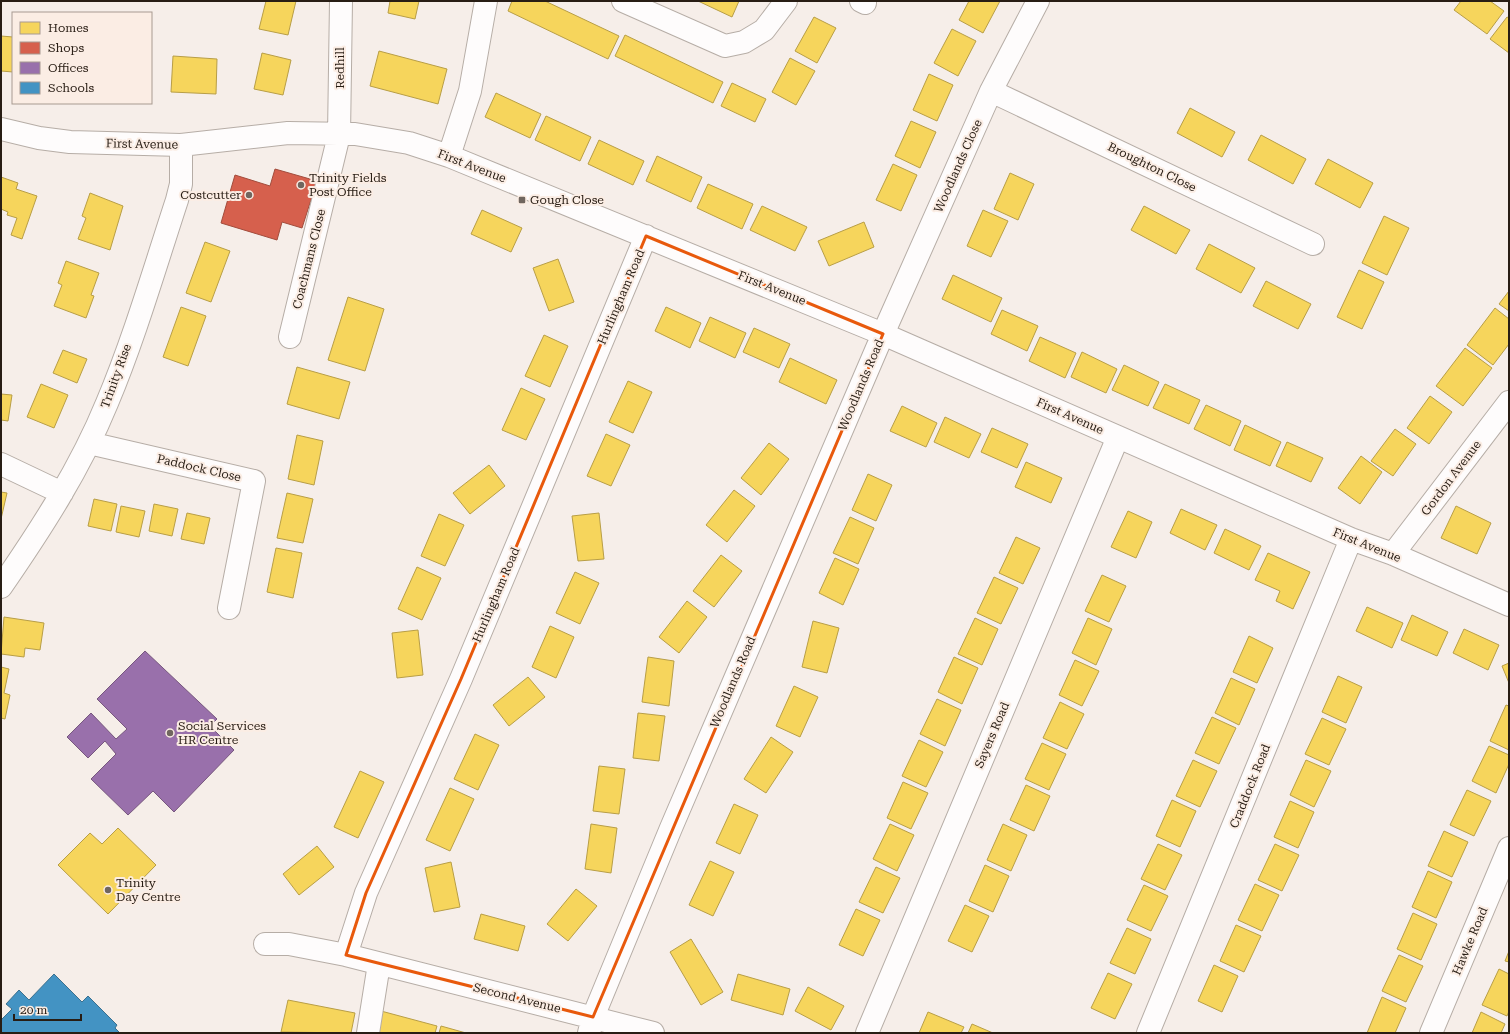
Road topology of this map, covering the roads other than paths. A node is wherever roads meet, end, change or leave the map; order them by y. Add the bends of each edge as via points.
1 (341, 1) edge
2 (486, 1) edge
3 (623, 1) edge
4 (786, 1) edge
5 (1038, 1) edge
6 (991, 91) junction
7 (1, 129) edge
8 (339, 135) junction
9 (181, 145) junction
10 (449, 156) junction
11 (646, 236) junction
12 (1313, 244) dead end
13 (883, 334) junction
14 (290, 337) dead end
15 (1509, 402) edge
16 (1118, 437) junction
17 (89, 443) junction
18 (1, 464) edge
19 (62, 493) junction
20 (1351, 540) junction
21 (1393, 554) junction
22 (1, 587) edge
23 (1509, 605) edge
24 (229, 608) dead end
25 (1509, 848) edge
26 (265, 944) dead end
27 (346, 955) junction
28 (379, 964) junction
29 (591, 1025) edge
30 (368, 1033) edge
31 (653, 1033) edge
32 (867, 1033) edge
33 (1148, 1033) edge
34 (1431, 1033) edge

1 - 8 street, Redhill
2 - 10 street via 470,91
3 - 4 street via 724,46 744,42 764,30
5 - 6 street, Woodlands Close
6 - 12 street, Broughton Close
6 - 13 street, Woodlands Close
7 - 9 street, First Avenue via 70,142
8 - 9 street, First Avenue via 288,133
8 - 10 street, First Avenue via 355,134 409,143
8 - 14 street, Coachmans Close
9 - 17 street, Trinity Rise via 181,184 178,200 119,373
10 - 11 street, First Avenue
11 - 13 street, First Avenue
11 - 27 street, Hurlingham Road via 464,671 366,893
13 - 16 street, First Avenue
13 - 29 street, Woodlands Road via 677,813
15 - 21 street, Gordon Avenue
16 - 20 street, First Avenue
16 - 32 street, Sayers Road
17 - 19 street, Trinity Rise
17 - 24 street, Paddock Close via 254,481
18 - 19 street
19 - 22 street, Trinity Rise
20 - 21 street, First Avenue
20 - 33 street, Craddock Road
21 - 23 street, First Avenue
25 - 34 street, Hawke Road
26 - 27 street, Second Avenue via 289,944
27 - 28 street, Second Avenue
28 - 29 street, Second Avenue
28 - 30 street
29 - 31 street, Second Avenue

